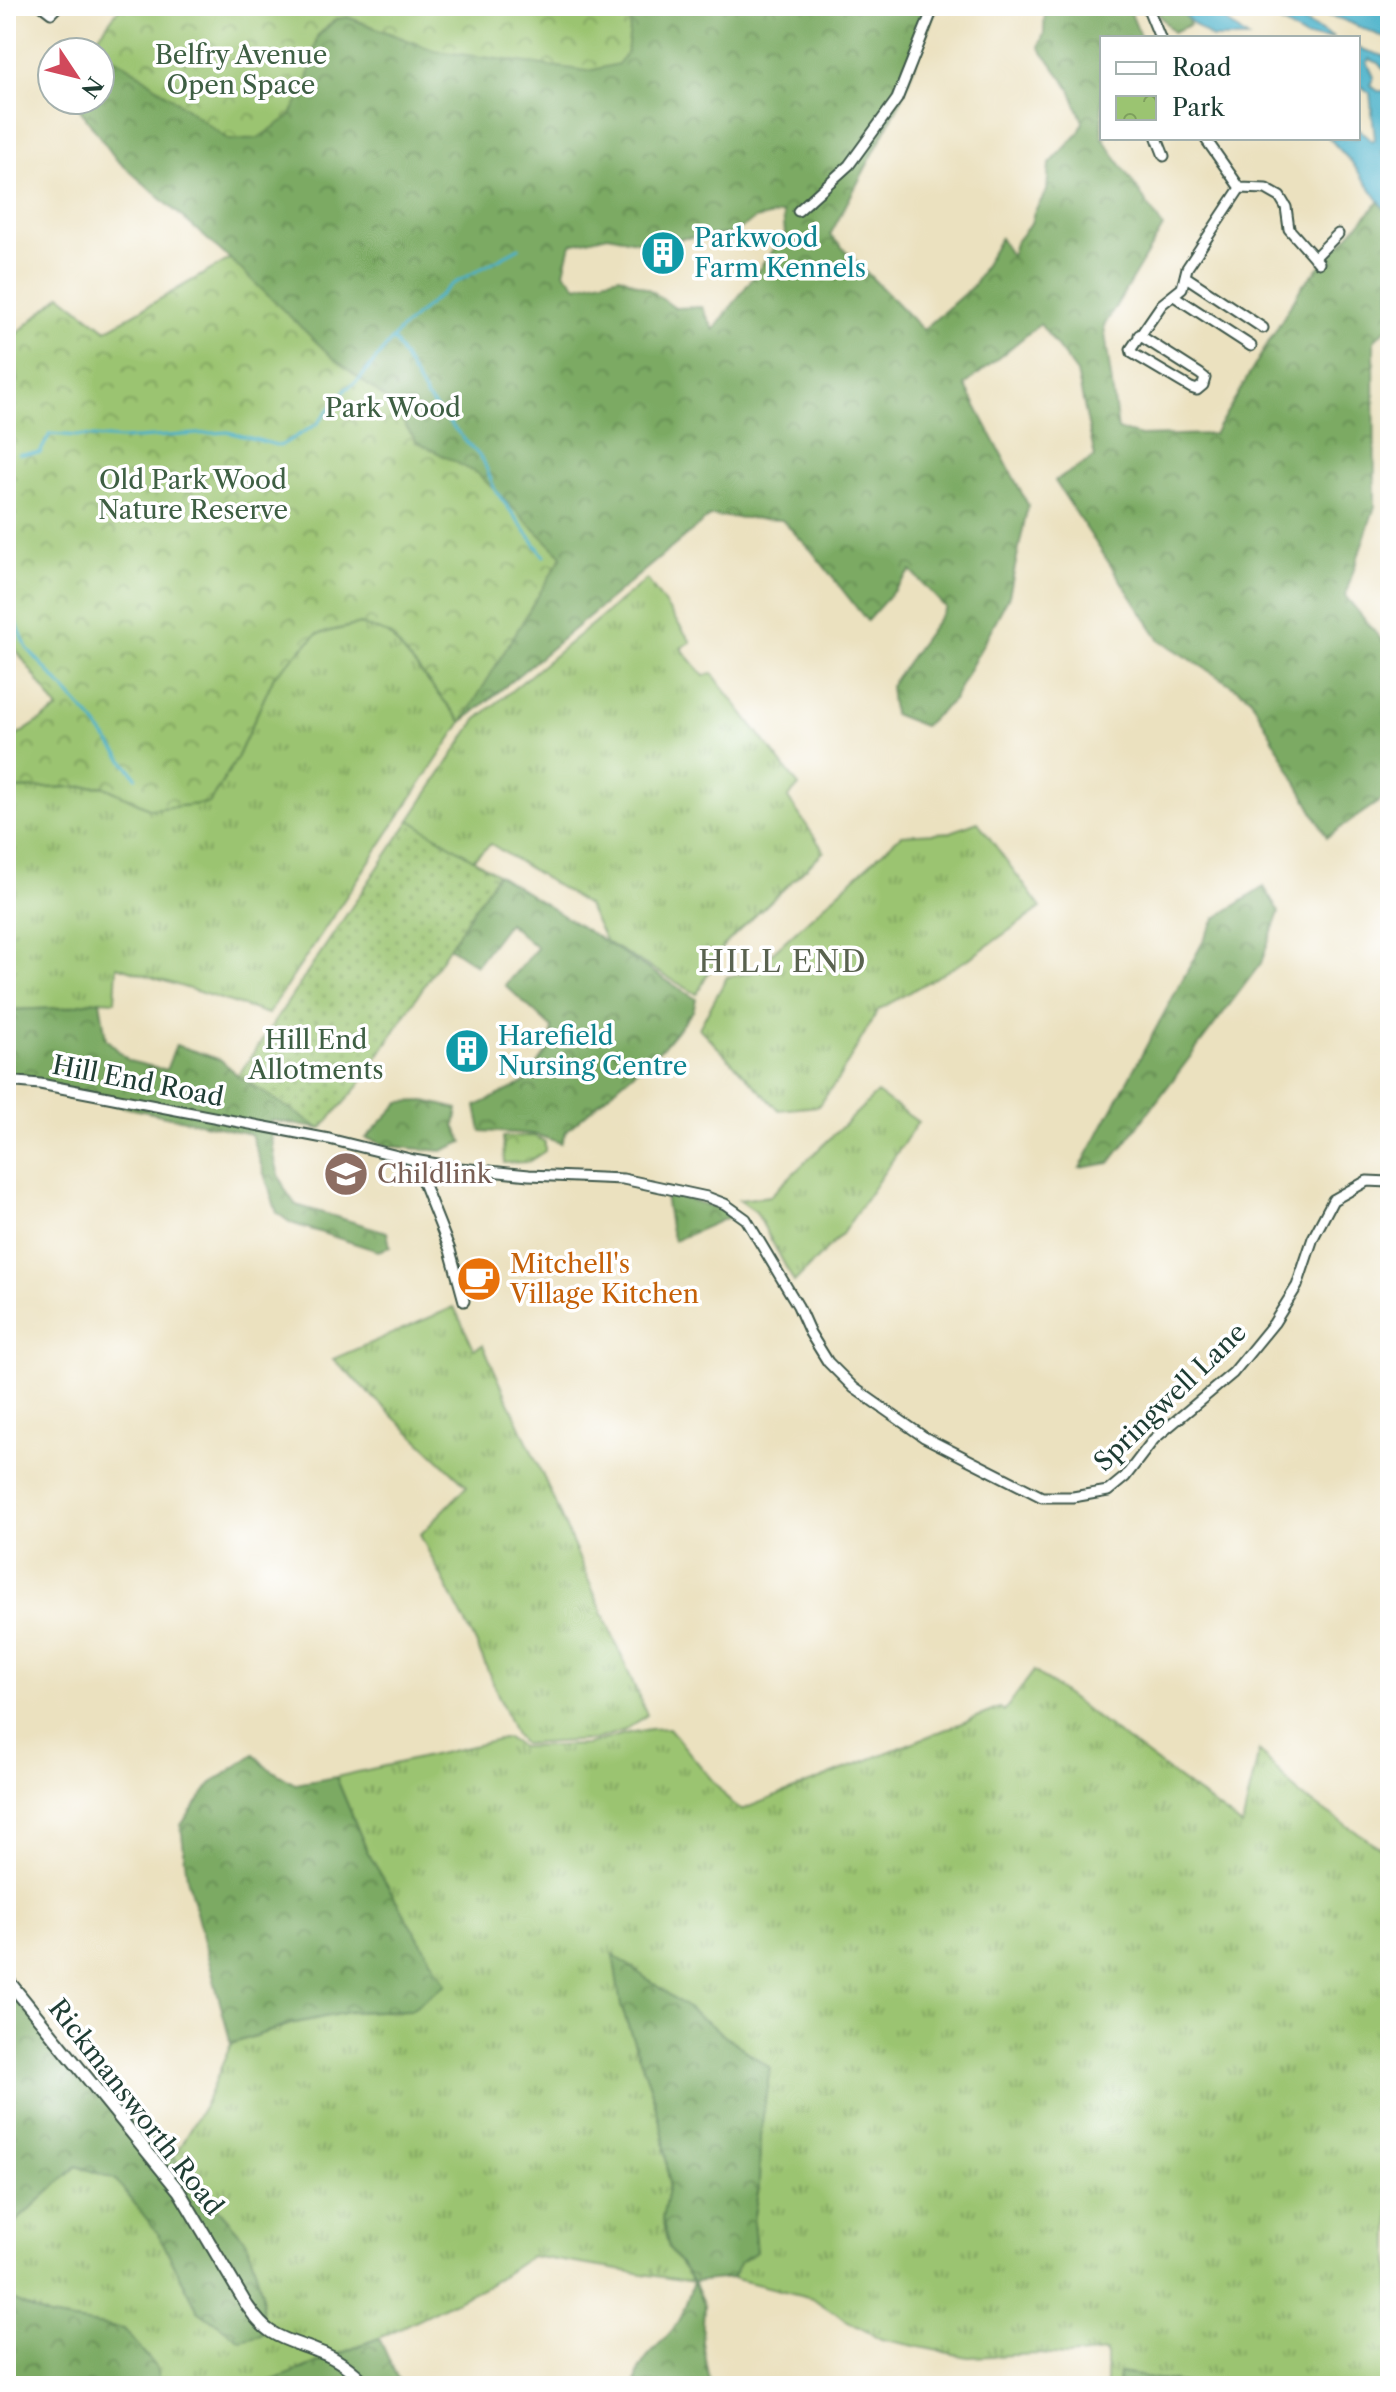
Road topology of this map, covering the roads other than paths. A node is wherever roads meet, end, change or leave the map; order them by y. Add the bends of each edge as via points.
1 (42, 6) edge
2 (58, 6) edge
3 (934, 6) edge
4 (1147, 6) edge
5 (1159, 36) edge
6 (1158, 140) edge
7 (1206, 140) edge
8 (1164, 156) dead end
9 (1240, 188) junction
10 (798, 211) dead end
11 (1338, 234) dead end
12 (1186, 277) junction
13 (1174, 296) junction
14 (1263, 328) dead end
15 (1136, 339) junction
16 (1251, 346) dead end
17 (6, 1081) edge
18 (414, 1160) junction
19 (1390, 1182) edge
20 (732, 1208) joint
21 (464, 1301) dead end
22 (6, 1978) edge
23 (368, 2386) edge

1 - 2 street via 51,13
3 - 10 street via 897,99 849,165
4 - 5 street
6 - 8 street
7 - 9 street
9 - 11 street via 1266,189 1280,197 1289,229 1317,261
9 - 12 street
12 - 13 street
12 - 14 street
13 - 15 street
13 - 16 street
15 - 15 street via 1132,353 1191,388 1203,385 1200,374
17 - 18 street, Hill End Road via 301,1134
18 - 20 street, Hill End Road via 529,1175 623,1179 707,1197
18 - 21 street
19 - 20 street, Springwell Lane via 1367,1181 1333,1200 1297,1286 1249,1355 1154,1439 1108,1491 1073,1497 1042,1497 924,1437 854,1388 828,1362 759,1239
22 - 23 street, Rickmansworth Road via 179,2191 258,2320 284,2339 344,2363

